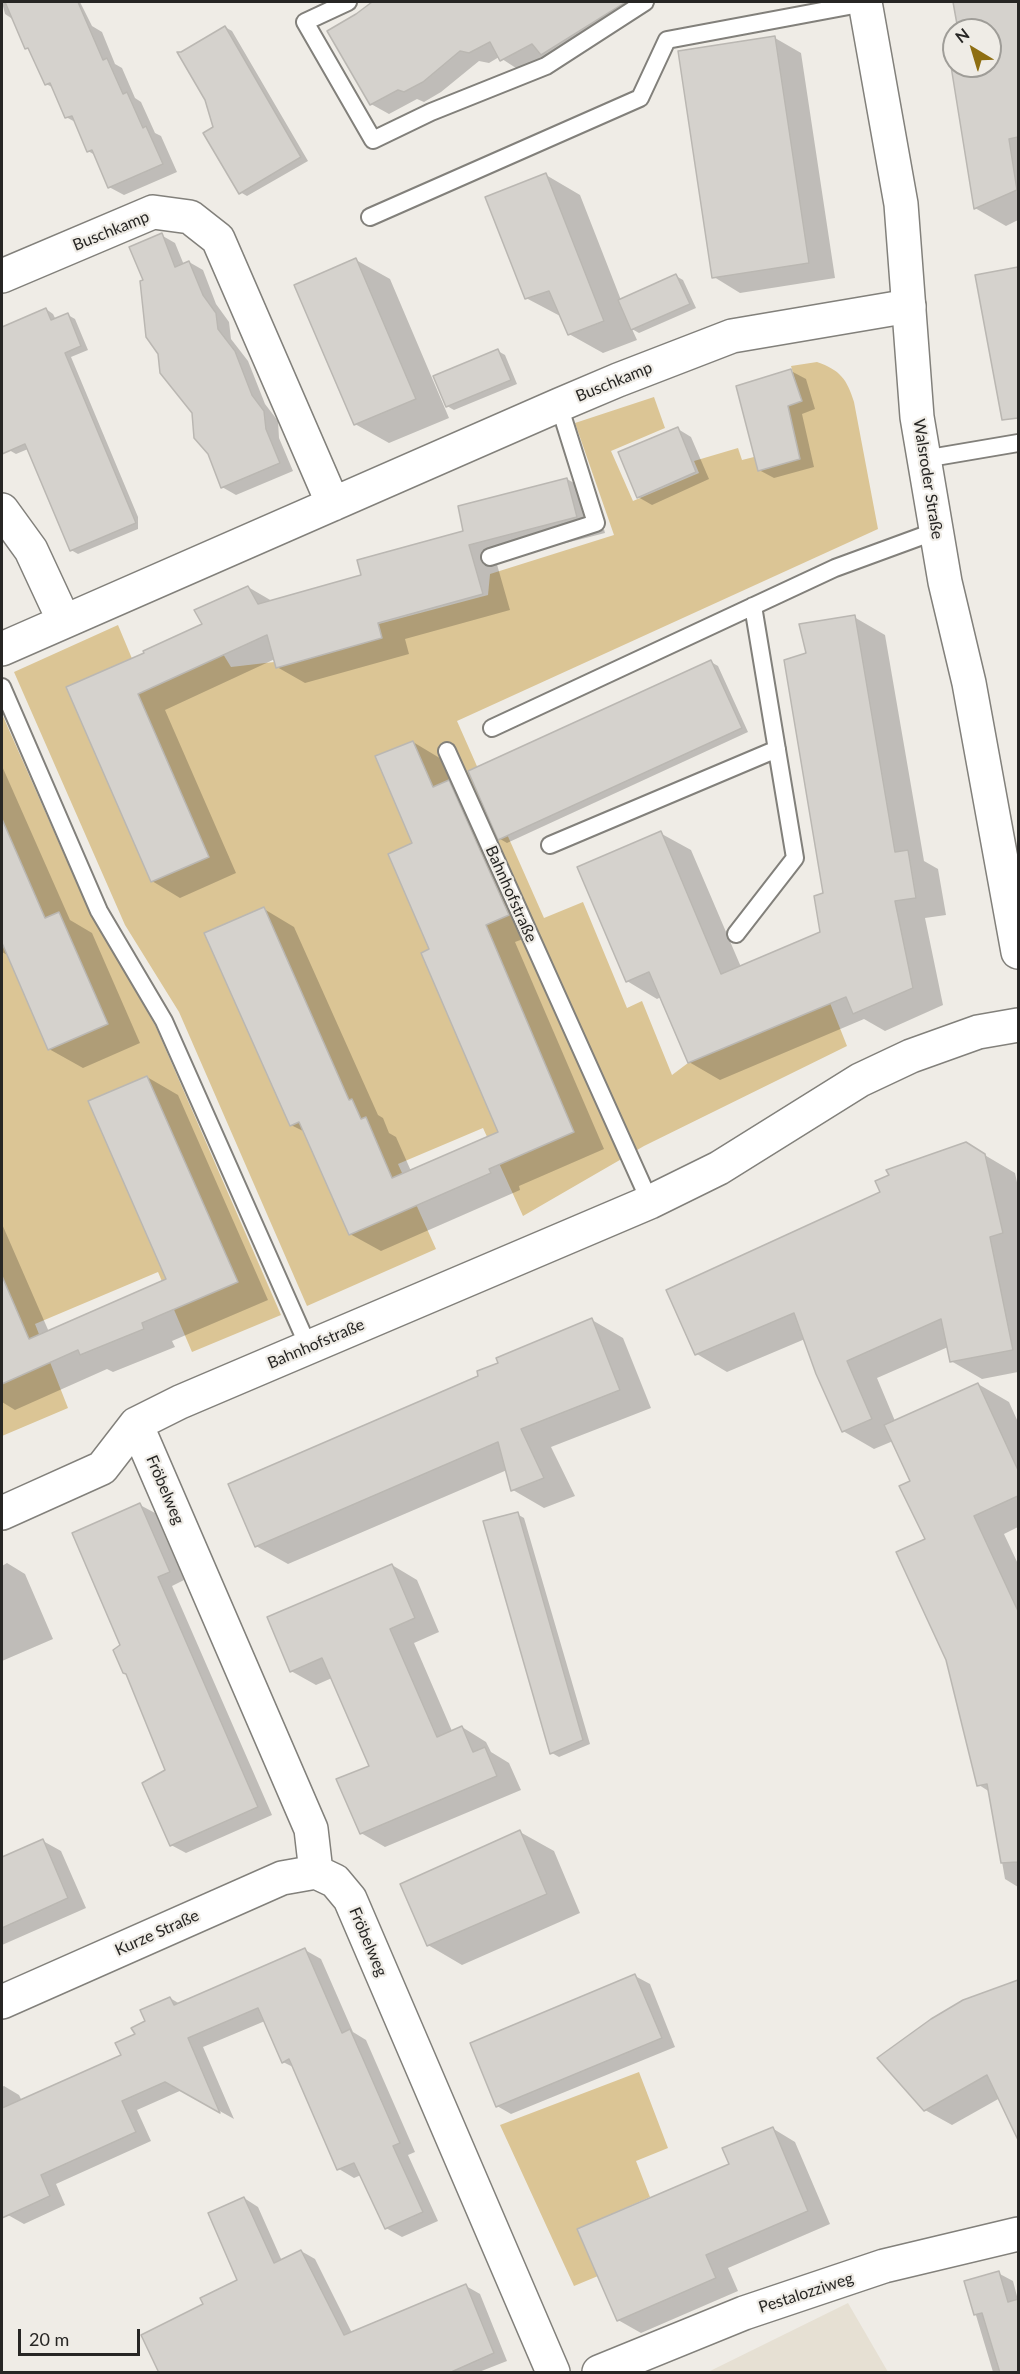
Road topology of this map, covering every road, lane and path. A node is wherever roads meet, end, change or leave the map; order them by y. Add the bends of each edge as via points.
1 (348, 2) edge
2 (645, 2) edge
3 (865, 2) edge
4 (370, 217) dead end
5 (2, 276) edge
6 (909, 306) junction
7 (559, 405) junction
8 (1018, 443) edge
9 (924, 459) junction
10 (333, 504) junction
11 (2, 510) edge
12 (936, 531) junction
13 (490, 557) dead end
14 (753, 606) junction
15 (64, 621) junction
16 (2, 649) edge
17 (2, 687) edge
18 (492, 728) dead end
19 (777, 749) junction
20 (447, 751) dead end
21 (550, 845) dead end
22 (736, 934) dead end
23 (1018, 952) edge
24 (1018, 1025) edge
25 (650, 1202) junction
26 (309, 1348) junction
27 (136, 1424) junction
28 (2, 1513) edge
29 (316, 1872) junction
30 (2, 2002) edge
31 (1018, 2234) edge
32 (553, 2373) edge
33 (599, 2373) edge

1 - 2 lane via 305,22 373,140 546,66
3 - 4 lane via 667,40 640,98
3 - 6 street, Walsroder Straße via 901,204
5 - 10 street, Buschkamp via 153,212 190,218 218,239
6 - 7 street, Buschkamp via 732,336
6 - 9 street, Walsroder Straße
7 - 10 street, Buschkamp
7 - 13 lane via 596,523
8 - 9 lane
9 - 12 street, Walsroder Straße
10 - 15 street, Buschkamp
11 - 15 street via 32,550
12 - 14 lane via 835,568
12 - 23 street, Walsroder Straße via 969,683
14 - 18 lane
14 - 19 lane
15 - 16 street, Buschkamp
17 - 26 lane via 99,911 164,1021
19 - 21 lane
19 - 22 lane via 795,858
20 - 25 lane, Bahnhofstraße
24 - 25 street, Bahnhofstraße via 978,1032 910,1056 860,1080 719,1168
25 - 26 street, Bahnhofstraße
26 - 27 street, Bahnhofstraße
27 - 28 street, Bahnhofstraße via 102,1468
27 - 29 street, Fröbelweg via 311,1829
29 - 30 street, Kurze Straße via 282,1878
29 - 32 street, Fröbelweg via 335,1881 350,1899
31 - 33 street, Pestalozziweg via 884,2266 744,2313

